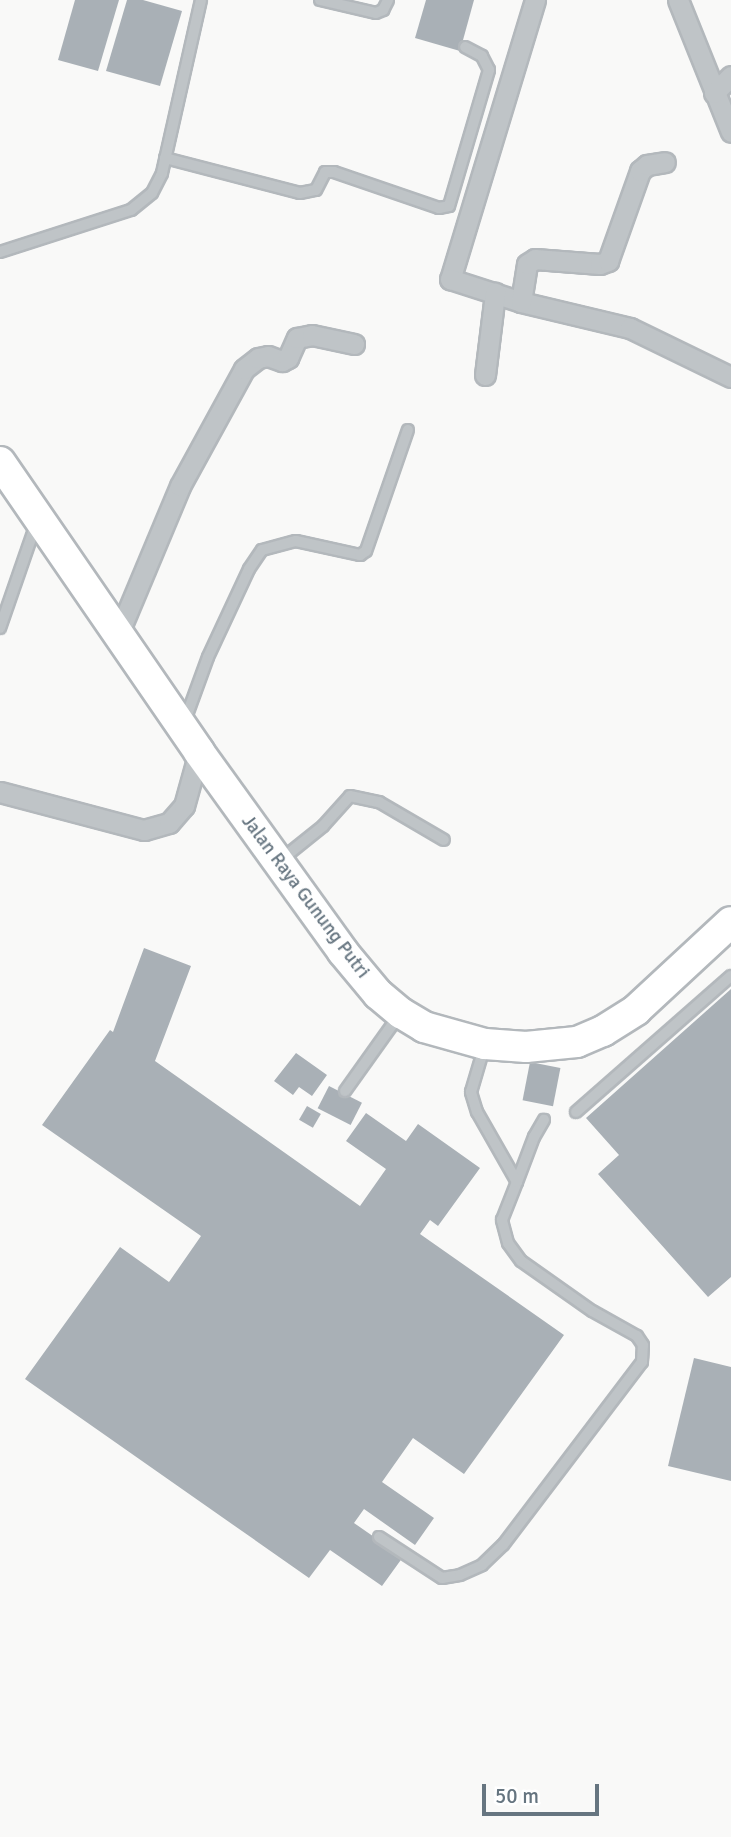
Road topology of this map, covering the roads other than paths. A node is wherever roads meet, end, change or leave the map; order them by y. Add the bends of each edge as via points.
1 (201, 0) edge
2 (320, 0) edge
3 (388, 0) edge
4 (535, 0) edge
5 (678, 0) edge
6 (465, 47) dead end
7 (731, 76) edge
8 (714, 93) junction
9 (731, 132) edge
10 (165, 158) junction
11 (665, 162) dead end
12 (0, 252) edge
13 (495, 293) junction
14 (521, 302) junction
15 (354, 344) dead end
16 (485, 375) dead end
17 (731, 377) edge
18 (408, 430) dead end
19 (0, 463) edge
20 (39, 517) junction
21 (0, 628) edge
22 (119, 632) junction
23 (182, 727) junction
24 (199, 752) junction
25 (0, 792) edge
26 (444, 840) dead end
27 (278, 862) junction
28 (725, 933) edge
29 (731, 976) edge
30 (401, 1013) junction
31 (485, 1044) junction
32 (345, 1091) dead end
33 (576, 1112) dead end
34 (544, 1121) dead end
35 (517, 1182) junction
36 (379, 1538) dead end

1 - 10 lane
2 - 3 lane via 376,13
4 - 13 street via 450,279
5 - 8 street
6 - 10 lane via 482,56 489,70 449,206 439,208 334,173 325,172 316,190 300,194
7 - 8 street
8 - 9 street
10 - 12 lane via 152,193 131,209
11 - 14 street via 646,165 640,172 608,261 535,259 527,264
13 - 14 street
13 - 16 street
14 - 17 street via 630,328
15 - 22 street via 312,335 297,338 288,358 258,358 244,369 180,486
18 - 23 lane via 366,551 360,555 296,541 261,550 208,657
19 - 20 main road, Jalan Raya Gunung Putri
20 - 21 lane
20 - 22 main road, Jalan Raya Gunung Putri
22 - 23 main road, Jalan Raya Gunung Putri
23 - 24 main road, Jalan Raya Gunung Putri
24 - 25 street via 184,806 169,823 144,830
24 - 27 main road, Jalan Raya Gunung Putri
26 - 27 lane via 379,802 350,796 323,826
27 - 30 main road, Jalan Raya Gunung Putri via 343,952
28 - 31 main road, Jalan Raya Gunung Putri via 636,1010 603,1031 558,1045
29 - 33 lane
30 - 31 main road, Jalan Raya Gunung Putri via 424,1027
30 - 32 lane
31 - 35 lane via 471,1092 477,1112
34 - 35 lane
35 - 36 lane via 502,1220 508,1243 521,1261 637,1336 643,1345 642,1362 503,1545 482,1565 442,1578

